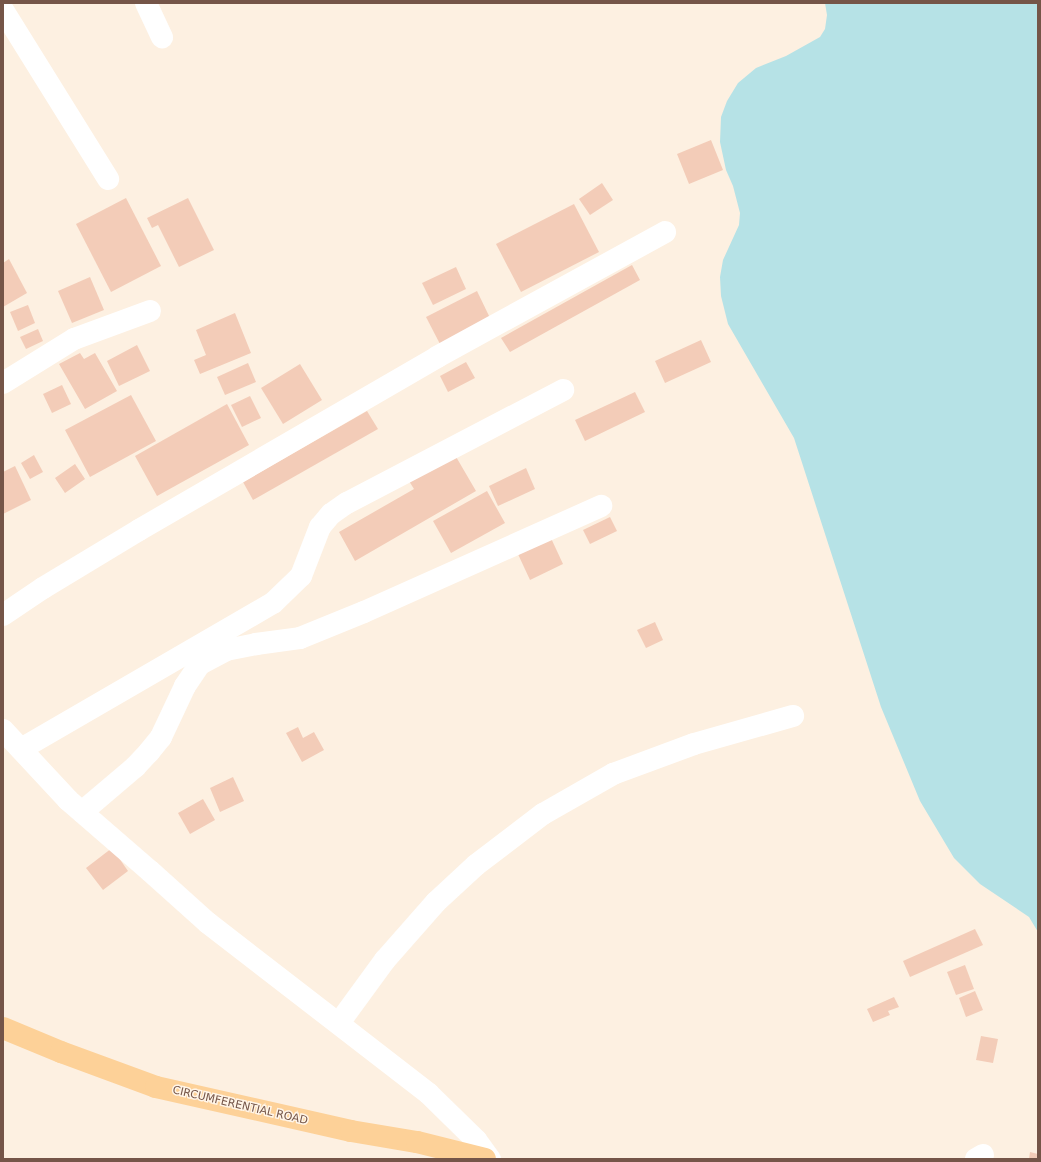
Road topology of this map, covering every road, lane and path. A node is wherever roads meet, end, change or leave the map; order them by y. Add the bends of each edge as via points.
1 (146, 3) edge
2 (3, 10) edge
3 (162, 37) dead end
4 (108, 179) dead end
5 (665, 232) dead end
6 (150, 311) dead end
7 (3, 383) edge
8 (563, 390) dead end
9 (601, 506) dead end
10 (3, 615) edge
11 (793, 716) dead end
12 (3, 730) edge
13 (21, 749) junction
14 (82, 812) junction
15 (339, 1023) junction
16 (3, 1028) edge
17 (485, 1159) edge
18 (490, 1159) edge

1 - 3 street
2 - 4 street
5 - 10 street via 430,361 139,530
6 - 7 street via 74,339
8 - 13 street via 347,503 331,514 320,527 301,576 273,603
9 - 14 street via 300,638 226,650 200,664 185,686 161,737 135,767
11 - 15 street via 694,744 613,774 543,814 476,865 436,902 385,960
12 - 13 street
13 - 14 street
14 - 15 street via 208,924
15 - 18 street via 429,1094 476,1140
16 - 17 main road, CIRCUMFERENTIAL ROAD via 156,1087 352,1131 417,1142

